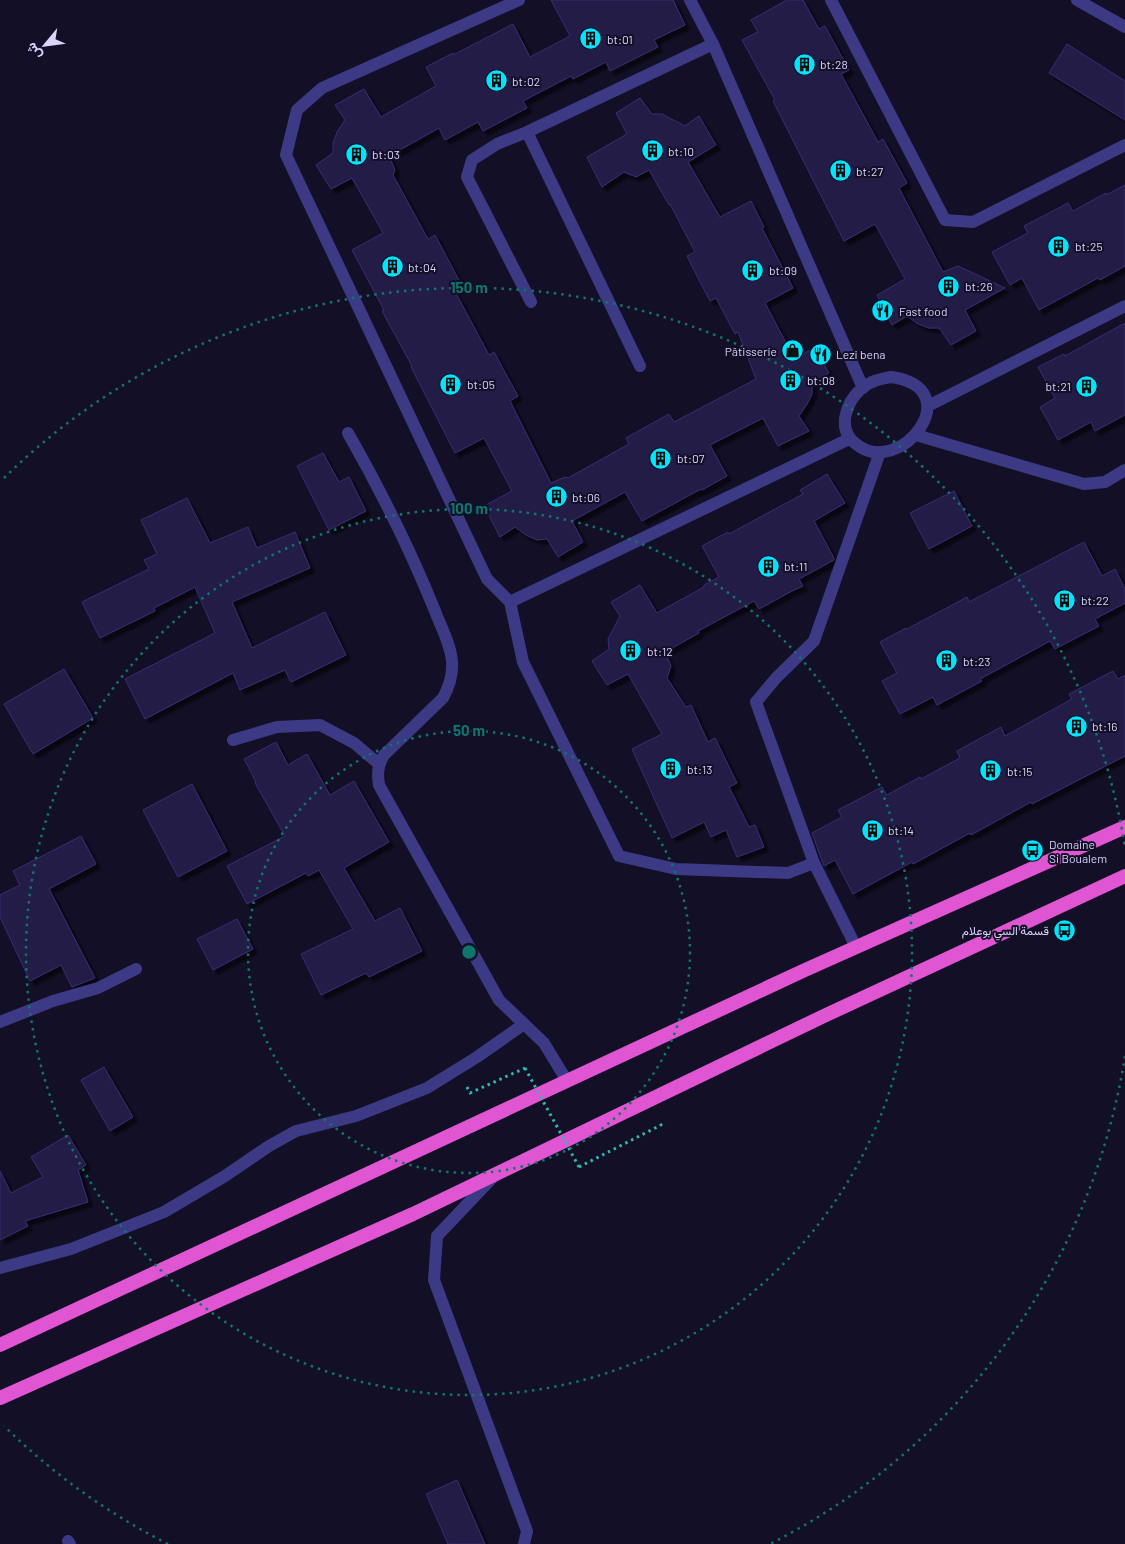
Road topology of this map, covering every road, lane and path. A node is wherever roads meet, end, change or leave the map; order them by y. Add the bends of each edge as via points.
1 (519, 0) edge
2 (690, 0) edge
3 (831, 0) edge
4 (1077, 0) edge
5 (1125, 27) edge
6 (713, 44) junction
7 (528, 132) junction
8 (1125, 145) edge
9 (531, 302) dead end
10 (1125, 306) edge
11 (640, 366) dead end
12 (863, 388) junction
13 (928, 406) junction
14 (348, 433) dead end
15 (916, 435) junction
16 (849, 438) junction
17 (880, 452) junction
18 (1125, 470) edge
19 (510, 602) junction
20 (233, 740) dead end
21 (379, 764) junction
22 (1125, 827) edge
23 (814, 863) junction
24 (1125, 876) edge
25 (856, 948) junction
26 (136, 969) dead end
27 (0, 1022) edge
28 (524, 1024) junction
29 (567, 1081) junction
30 (484, 1086) dead end
31 (649, 1130) dead end
32 (495, 1175) junction
33 (0, 1268) edge
34 (0, 1345) edge
35 (0, 1398) edge
36 (524, 1544) edge

1 - 19 street via 322,88 297,110 286,155 487,579
2 - 6 street
3 - 8 street via 945,220 973,222
4 - 5 street
6 - 7 street
6 - 12 street
7 - 9 street via 497,144 472,160 467,177
7 - 11 street
10 - 13 street
12 - 13 street via 876,380 905,379 924,394
12 - 16 street via 849,403 844,422
13 - 15 street via 925,421
14 - 21 street via 394,516 430,598 452,660 450,680 443,698 384,754
15 - 17 street via 900,447
15 - 18 street via 1084,484 1105,482
16 - 17 street via 862,449
16 - 19 street
17 - 23 street via 814,641 756,702
19 - 23 street via 523,662 619,856 676,868 788,873
20 - 21 street via 277,727 320,725 354,743
21 - 28 street via 379,785 494,993
22 - 25 highway
23 - 25 street
24 - 32 highway via 826,1014
25 - 29 highway
26 - 27 street via 93,990 53,1001
28 - 29 street via 548,1048
28 - 33 street via 426,1088 356,1116 296,1131 164,1212 71,1249
29 - 34 highway
30 - 31 path, bridge via 525,1068 578,1166
32 - 35 highway
32 - 36 street via 436,1236 434,1280 527,1531

